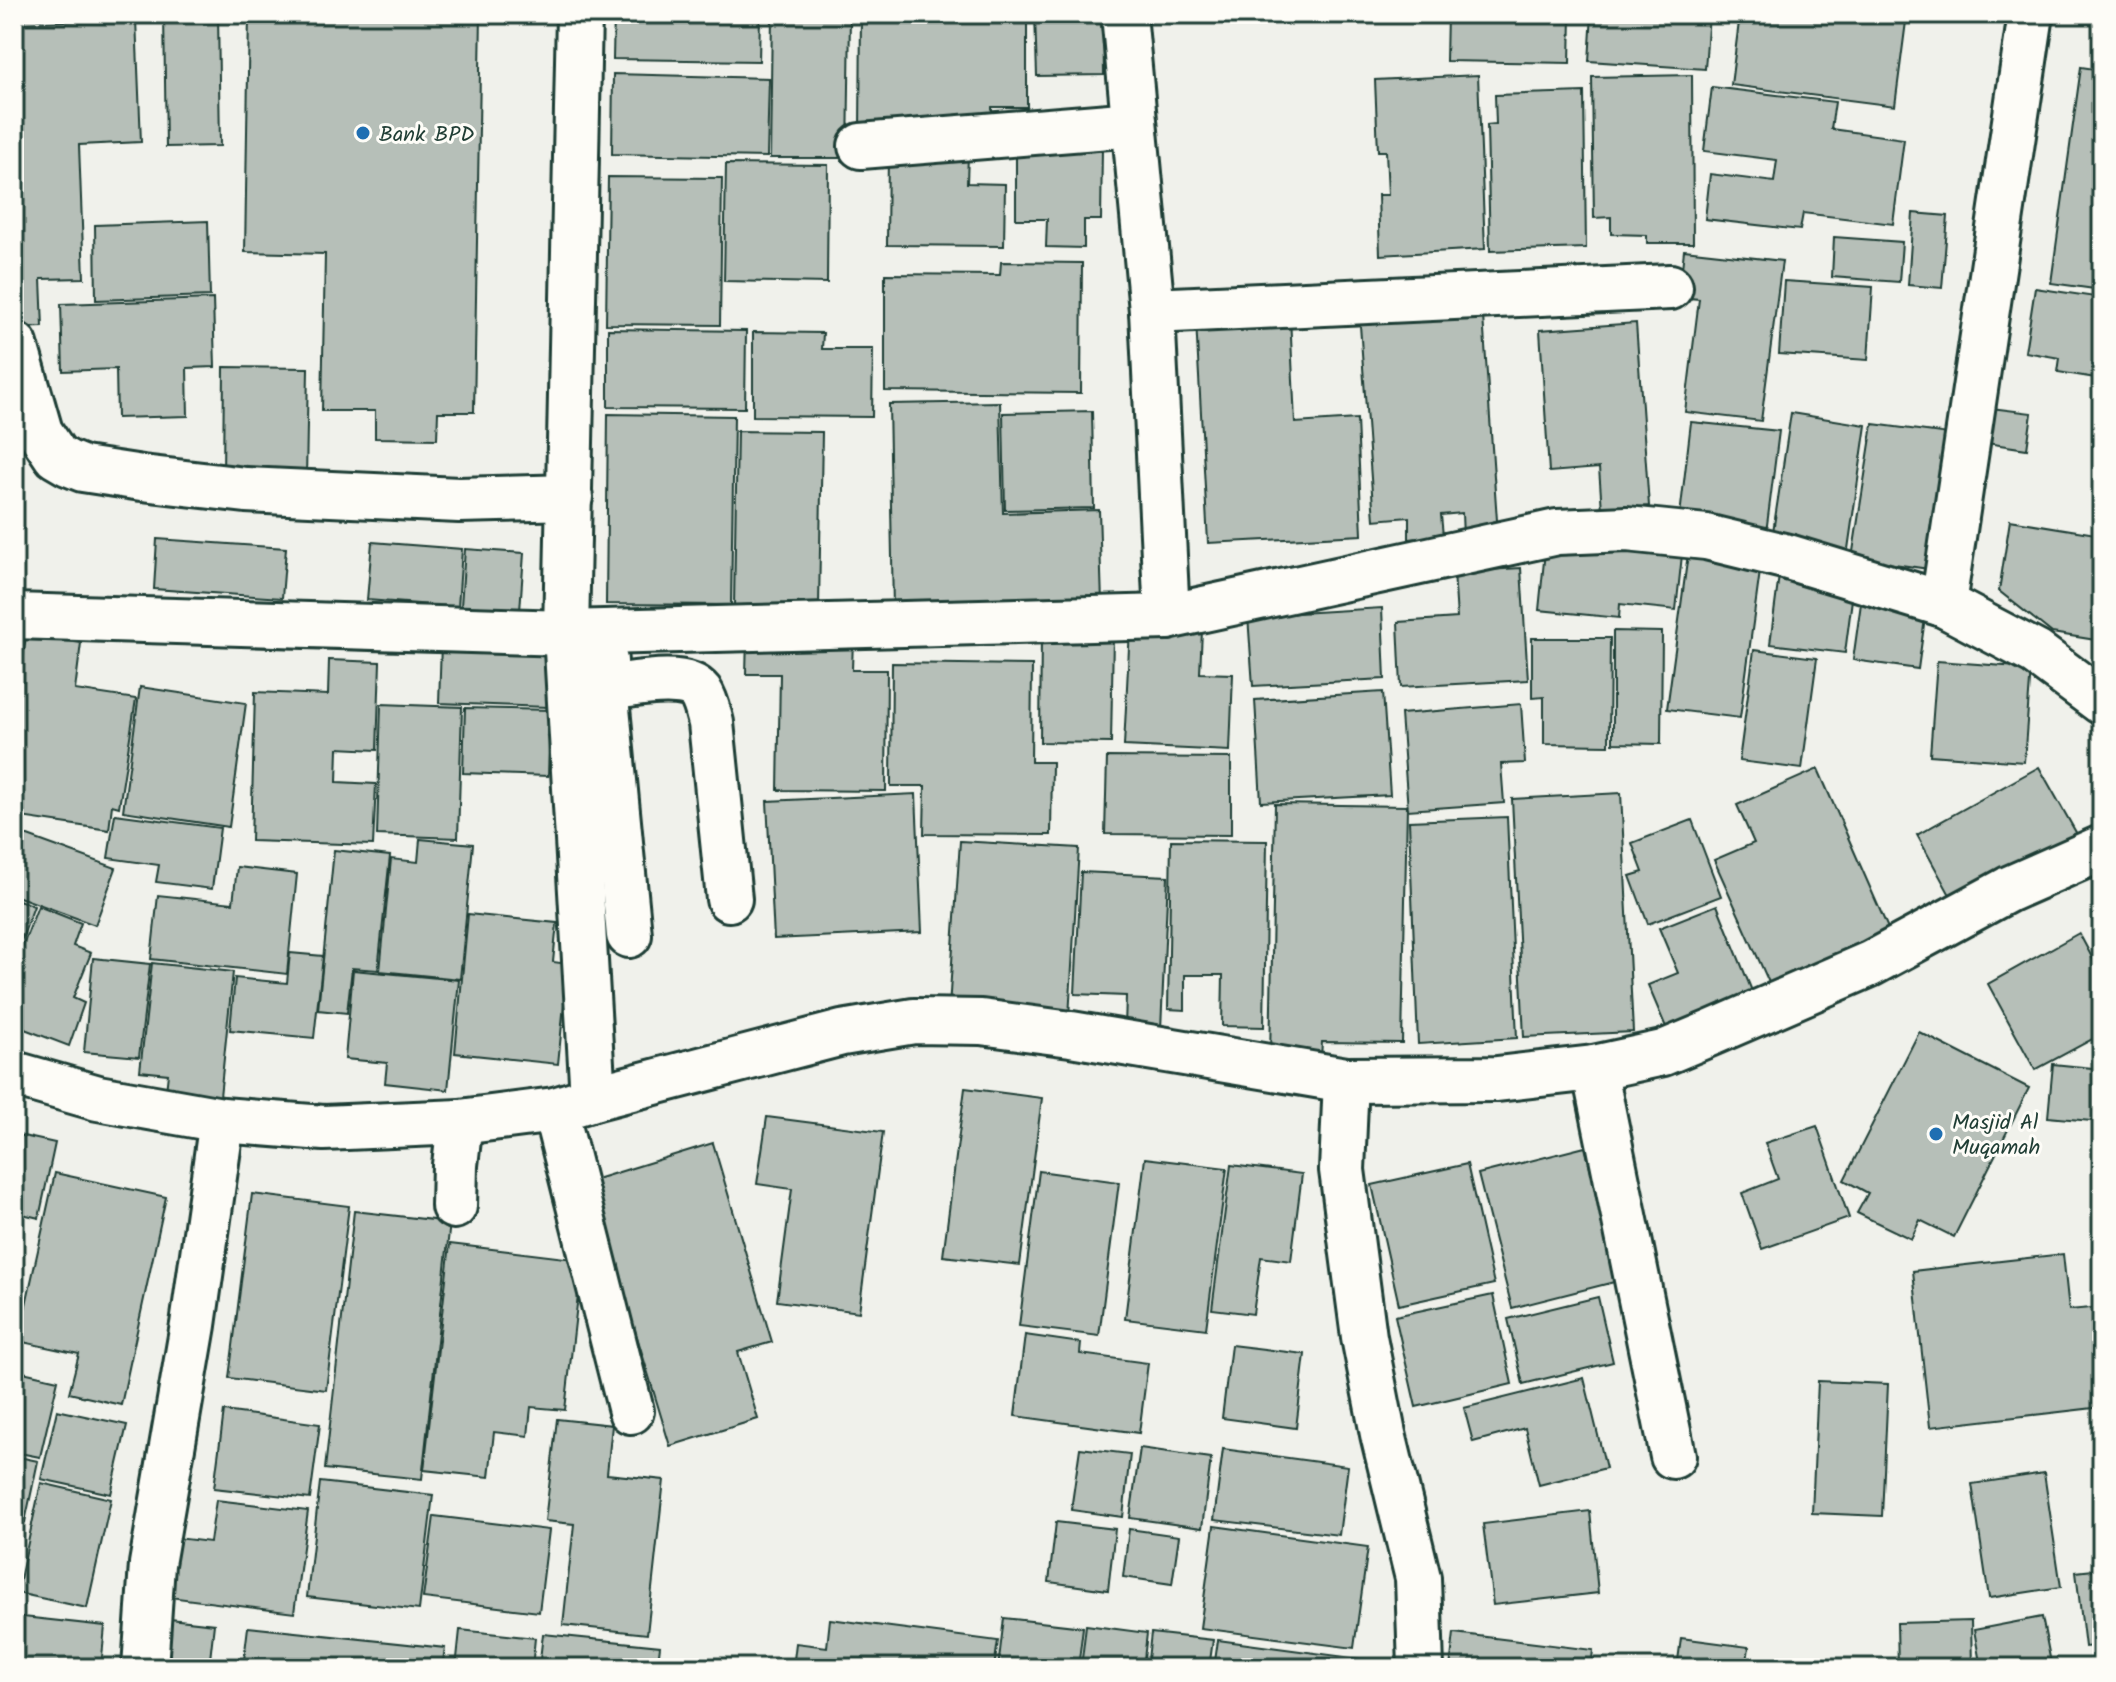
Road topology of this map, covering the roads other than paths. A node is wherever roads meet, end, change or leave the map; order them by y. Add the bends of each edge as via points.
1 (579, 14) edge
2 (1124, 14) edge
3 (2031, 14) edge
4 (1134, 124) junction
5 (861, 146) dead end
6 (1670, 287) dead end
7 (1152, 311) junction
8 (15, 345) edge
9 (570, 497) junction
10 (1943, 604) junction
11 (14, 616) edge
12 (1167, 617) junction
13 (586, 632) junction
14 (605, 688) junction
15 (2102, 702) edge
16 (2102, 848) edge
17 (729, 899) dead end
18 (629, 935) dead end
19 (1594, 1068) junction
20 (14, 1074) edge
21 (1346, 1080) junction
22 (574, 1104) junction
23 (222, 1120) junction
24 (460, 1122) junction
25 (454, 1206) dead end
26 (631, 1411) dead end
27 (1673, 1456) dead end
28 (145, 1668) edge
29 (1421, 1668) edge

1 - 9 street
2 - 4 street
3 - 10 street
4 - 5 street
4 - 7 street
6 - 7 street
7 - 12 street
8 - 9 street via 40,432 56,456 83,469 246,490 459,500
9 - 13 street
10 - 12 street via 1706,537 1627,529 1557,532
10 - 15 street via 2036,653
11 - 13 street
12 - 13 street
13 - 14 street
13 - 22 street
14 - 17 street via 671,681 693,685 701,693 711,723
14 - 18 street
16 - 19 street via 2009,889 1870,964 1726,1027 1663,1053
19 - 21 street via 1497,1079
19 - 27 street
20 - 23 street via 98,1098
21 - 22 street via 1071,1034 981,1022 914,1021 842,1033
21 - 29 street via 1342,1170 1364,1337 1418,1578
22 - 24 street
22 - 26 street
23 - 24 street via 324,1128
23 - 28 street via 152,1564
24 - 25 street

